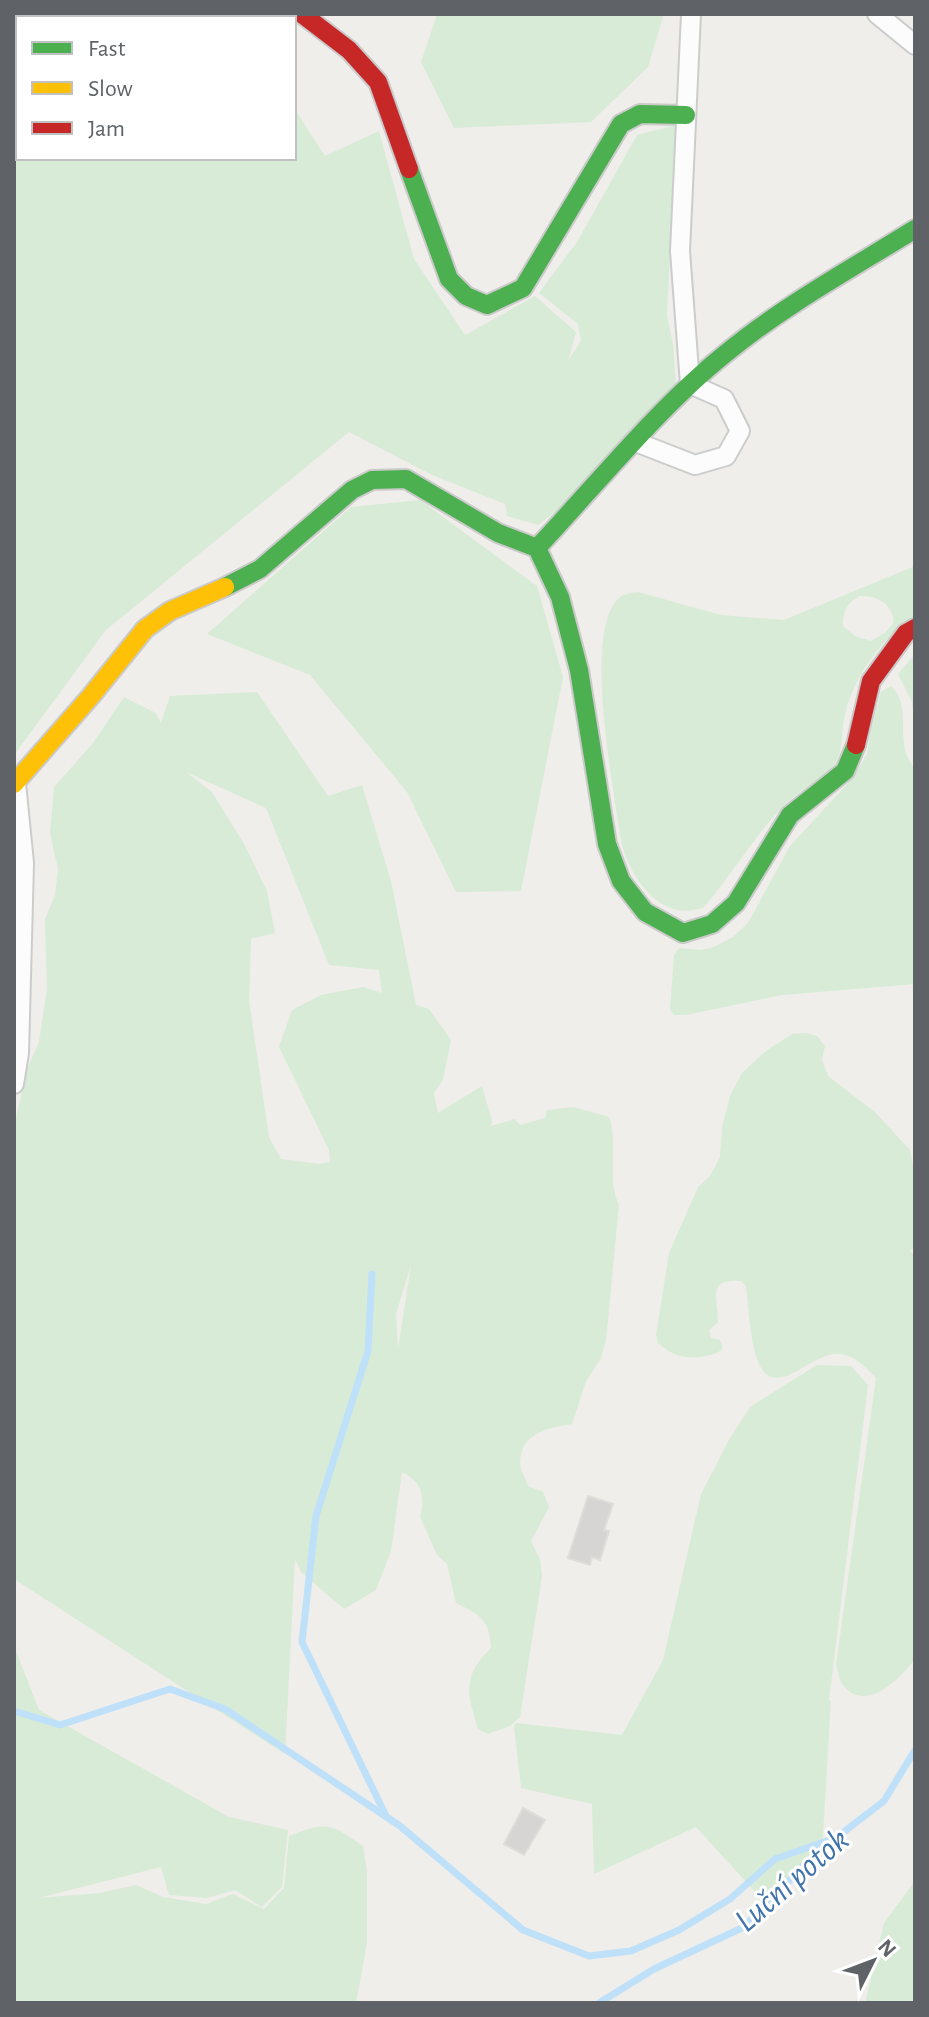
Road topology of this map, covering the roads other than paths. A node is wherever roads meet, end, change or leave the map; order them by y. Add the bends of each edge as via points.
1 (302, 14) edge
2 (691, 14) edge
3 (877, 14) edge
4 (915, 45) edge
5 (686, 115) junction
6 (915, 229) edge
7 (690, 384) junction
8 (636, 442) junction
9 (537, 548) junction
10 (915, 628) edge
11 (15, 783) edge
12 (14, 1084) edge

1 - 5 street via 349,50 378,82 449,279 466,296 487,305 523,288 621,124 640,114
2 - 5 street
3 - 4 street
5 - 7 street via 680,251
6 - 7 street via 750,336
7 - 8 street
7 - 8 street via 724,399 740,431 726,456 695,465
8 - 9 street
9 - 10 street via 560,597 579,670 607,844 621,881 645,912 683,933 712,924 736,903 790,815 845,771 871,681
9 - 11 street via 498,533 406,479 372,480 352,490 260,569 170,611 145,629
11 - 12 street via 24,863

